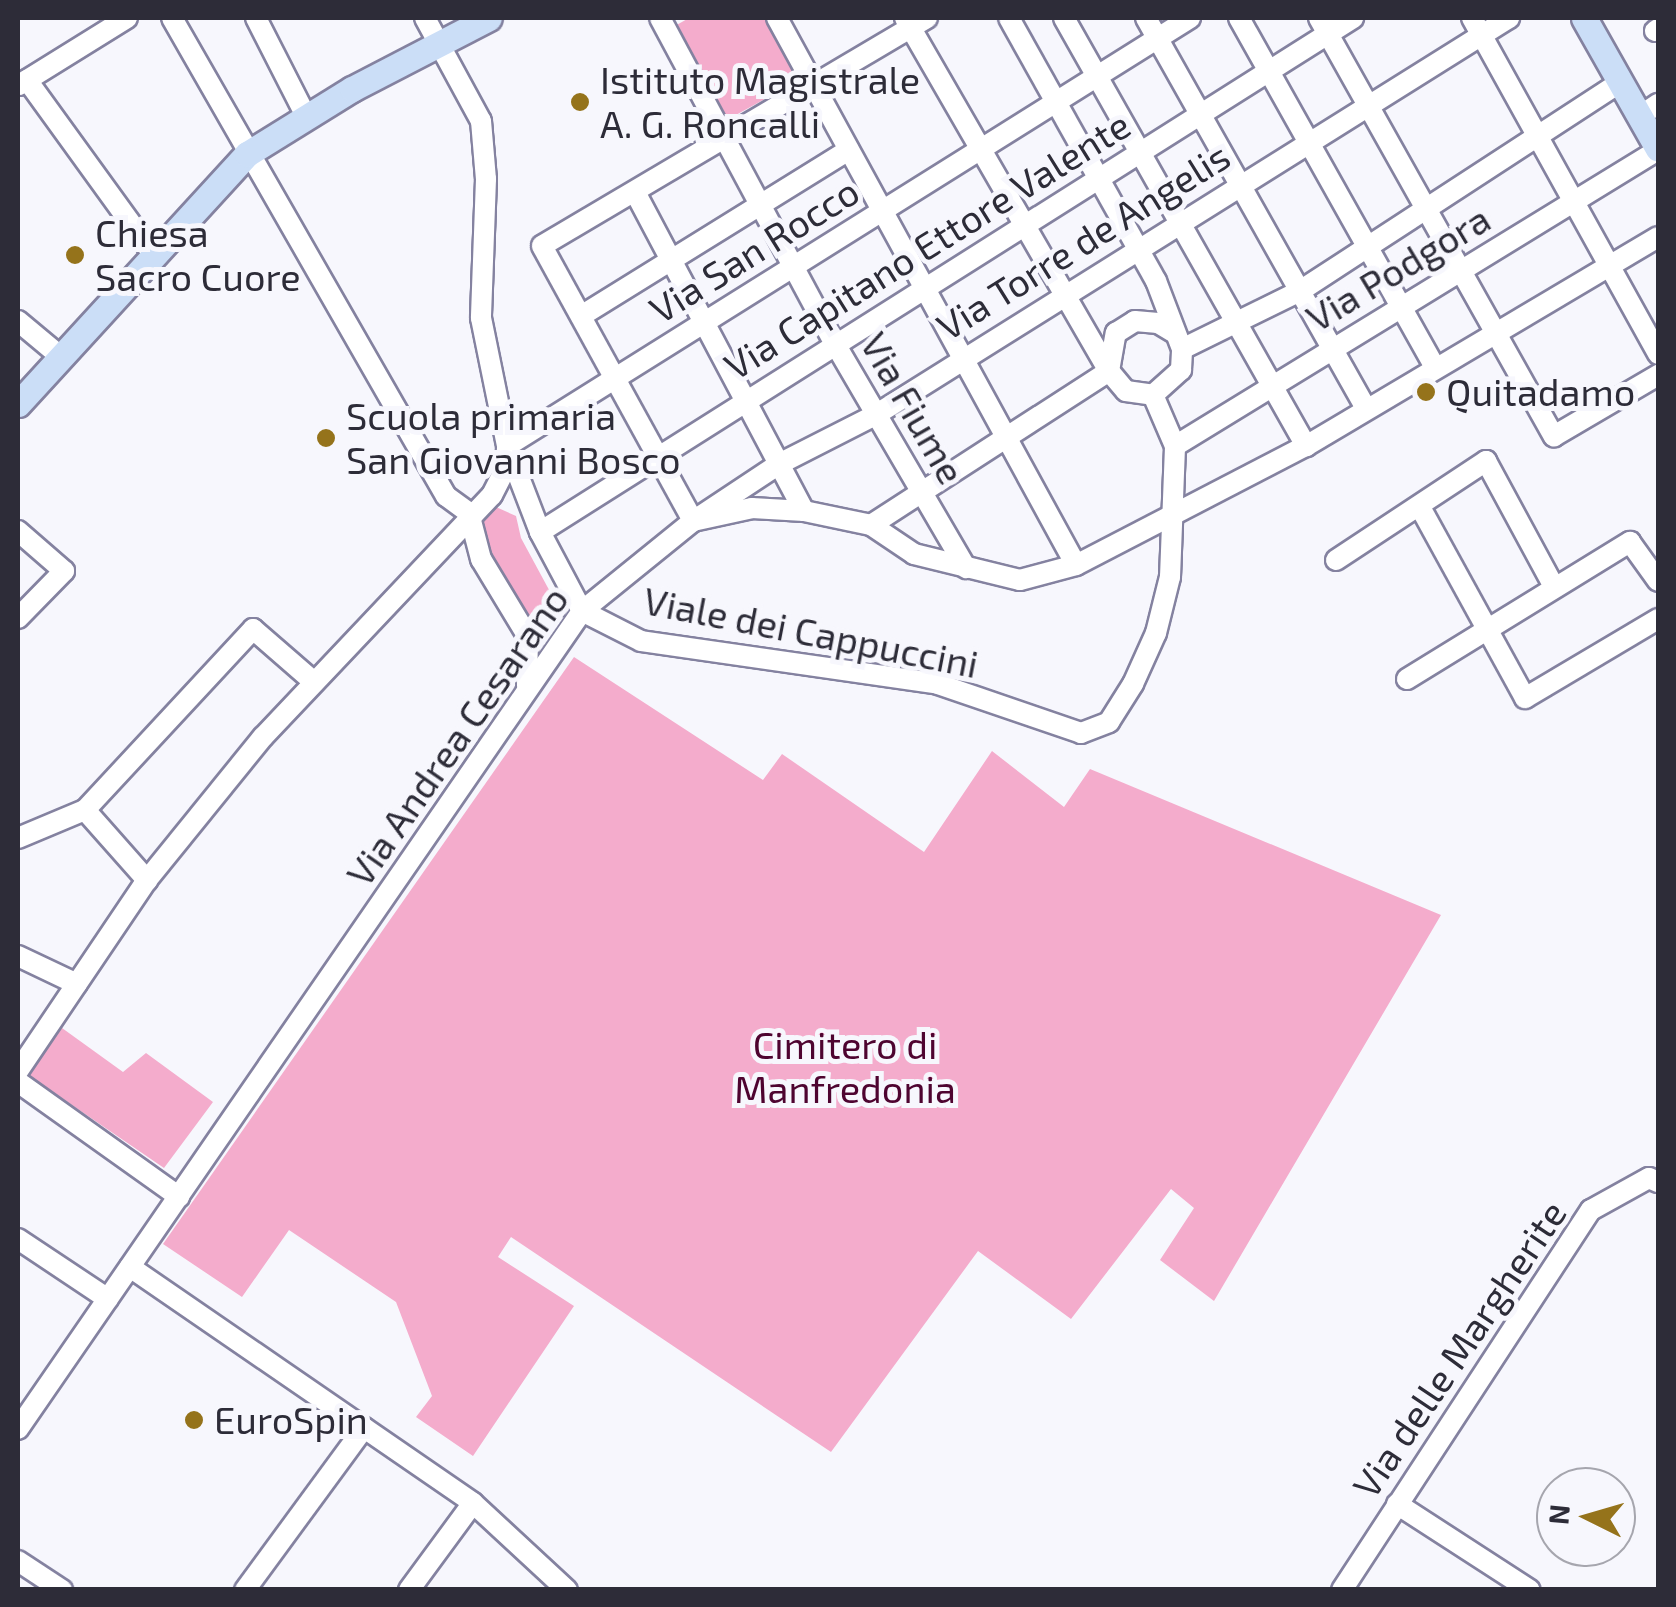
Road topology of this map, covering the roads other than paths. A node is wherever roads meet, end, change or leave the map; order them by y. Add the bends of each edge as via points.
1 (128, 18) edge
2 (172, 18) edge
3 (256, 18) edge
4 (425, 18) edge
5 (489, 18) edge
6 (777, 18) edge
7 (1008, 18) edge
8 (1064, 18) edge
9 (1146, 18) edge
10 (1190, 18) edge
11 (1239, 18) edge
12 (1353, 18) edge
13 (1508, 18) edge
14 (1584, 18) edge
15 (663, 19) edge
16 (914, 21) edge
17 (1323, 26) edge
18 (1477, 27) edge
19 (1158, 38) junction
20 (439, 42) junction
21 (1268, 68) junction
22 (1098, 75) junction
23 (1620, 82) junction
24 (22, 83) edge
25 (814, 86) junction
26 (1056, 102) junction
27 (1369, 107) junction
28 (1649, 110) edge
29 (1199, 112) junction
30 (306, 116) junction
31 (1537, 136) junction
32 (726, 139) junction
33 (1309, 141) junction
34 (981, 149) junction
35 (1658, 149) edge
36 (848, 150) junction
37 (1140, 151) junction
38 (247, 154) junction
39 (1098, 178) junction
40 (1240, 185) junction
41 (634, 192) junction
42 (1574, 202) junction
43 (762, 204) junction
44 (1425, 206) junction
45 (882, 211) junction
46 (1180, 222) junction
47 (1022, 224) junction
48 (1658, 237) edge
49 (1137, 246) junction
50 (1368, 246) junction
51 (153, 254) junction
52 (670, 260) junction
53 (796, 265) junction
54 (1610, 265) junction
55 (1462, 271) junction
56 (924, 286) junction
57 (1300, 291) junction
58 (1064, 293) junction
59 (1402, 307) junction
60 (581, 316) junction
61 (18, 321) edge
62 (704, 322) junction
63 (1238, 326) junction
64 (1495, 330) junction
65 (1177, 341) junction
66 (834, 342) junction
67 (1332, 350) junction
68 (1658, 354) edge
69 (60, 356) junction
70 (962, 357) junction
71 (1434, 365) junction
72 (1109, 370) junction
73 (1658, 375) edge
74 (615, 378) junction
75 (1272, 386) junction
76 (1153, 396) junction
77 (746, 402) junction
78 (18, 404) edge
79 (1366, 409) junction
80 (878, 414) junction
81 (1006, 438) junction
82 (507, 446) junction
83 (1175, 446) junction
84 (1306, 446) junction
85 (657, 456) junction
86 (779, 464) junction
87 (920, 492) junction
88 (492, 495) junction
89 (1420, 507) junction
90 (804, 511) junction
91 (469, 513) junction
92 (693, 521) junction
93 (1170, 522) junction
94 (871, 525) junction
95 (18, 530) edge
96 (540, 532) junction
97 (481, 559) junction
98 (1336, 560) dead end
99 (424, 563) junction
100 (1076, 565) junction
101 (966, 568) junction
102 (1658, 581) edge
103 (1554, 585) junction
104 (582, 612) junction
105 (18, 618) edge
106 (1658, 619) edge
107 (1484, 628) junction
108 (528, 638) junction
109 (557, 649) junction
110 (1407, 678) dead end
111 (314, 682) junction
112 (526, 695) junction
113 (86, 810) junction
114 (18, 838) edge
115 (147, 880) junction
116 (18, 956) edge
117 (77, 984) junction
118 (18, 1071) edge
119 (18, 1082) edge
120 (1658, 1182) edge
121 (179, 1196) junction
122 (18, 1238) edge
123 (130, 1267) junction
124 (108, 1299) junction
125 (21, 1418) edge
126 (364, 1428) junction
127 (473, 1503) junction
128 (1397, 1504) junction
129 (18, 1561) edge
130 (1349, 1587) edge
131 (62, 1590) edge
132 (244, 1590) edge
133 (409, 1590) edge
134 (567, 1590) edge
135 (1530, 1590) edge

1 - 24 street
2 - 38 street
3 - 30 street
4 - 20 street
5 - 20 main road
6 - 25 street
7 - 26 street
8 - 22 street
9 - 19 street
10 - 19 street, Via San Rocco
11 - 21 street
12 - 17 street, Via Capitano Ettore Valente
13 - 18 street, Via Torre de Angelis
14 - 23 main road
15 - 32 street, Via Fiume
16 - 25 street
16 - 34 street
17 - 21 street, Via Capitano Ettore Valente
17 - 27 street
18 - 27 street, Via Torre de Angelis
18 - 31 street
19 - 22 street, Via San Rocco
19 - 29 street
20 - 30 main road
20 - 82 street via 481,120 482,318
21 - 29 street, Via Capitano Ettore Valente
21 - 33 street
22 - 26 street, Via San Rocco
22 - 37 street
23 - 28 main road
23 - 31 street
24 - 51 street
25 - 32 street
25 - 36 street
26 - 34 street, Via San Rocco
26 - 39 street
27 - 33 street, Via Torre de Angelis
27 - 44 street
28 - 35 main road
29 - 37 street, Via Capitano Ettore Valente
29 - 40 street
30 - 38 main road
31 - 42 street
31 - 44 street
32 - 41 street
32 - 43 street, Via Fiume
33 - 40 street, Via Torre de Angelis
33 - 50 street
34 - 45 street, Via San Rocco
34 - 47 street
35 - 42 street, Via Podgora
36 - 43 street
36 - 45 street
37 - 39 street, Via Capitano Ettore Valente
37 - 46 street
38 - 51 main road
38 - 91 street via 446,496
39 - 47 street, Via Capitano Ettore Valente
39 - 49 street
40 - 46 street, Via Torre de Angelis
40 - 57 street
41 - 52 street
41 - 60 street via 542,246
42 - 54 street
42 - 55 street, Via Podgora
43 - 52 street
43 - 53 street, Via Fiume
44 - 50 street
44 - 55 street
45 - 53 street, Via San Rocco
45 - 56 street
46 - 49 street, Via Torre de Angelis
46 - 63 street
47 - 56 street, Via Capitano Ettore Valente
47 - 58 street
48 - 54 street
49 - 58 street, Via Torre de Angelis
49 - 65 street
50 - 57 street
50 - 59 street
51 - 69 main road
52 - 60 street
52 - 62 street
53 - 62 street, Via San Rocco
53 - 66 street, Via Fiume
54 - 64 street
54 - 68 street
55 - 59 street, Via Podgora
55 - 64 street
56 - 66 street, Via Capitano Ettore Valente
56 - 70 street
57 - 63 street
57 - 67 street
58 - 70 street, Via Torre de Angelis
58 - 72 street
59 - 67 street, Via Podgora
59 - 71 street
60 - 74 street
61 - 69 street
62 - 74 street, Via San Rocco
62 - 77 street
63 - 65 street
63 - 75 street
64 - 71 street
64 - 73 street via 1554,436
65 - 72 street via 1158,322 1135,321 1116,333
65 - 76 street via 1181,370
66 - 77 street, Via Capitano Ettore Valente
66 - 80 street, Via Fiume
67 - 75 street, Via Podgora
67 - 79 street
69 - 78 main road
70 - 80 street, Via Torre de Angelis
70 - 81 street
71 - 79 street
72 - 76 street via 1126,391
72 - 81 street
74 - 82 street, Via San Rocco
74 - 85 street
75 - 83 street, Via Podgora
75 - 84 street
76 - 83 street
77 - 85 street, Via Capitano Ettore Valente
77 - 86 street
79 - 84 street
80 - 86 street, Via Torre de Angelis
80 - 87 street, Via Fiume
81 - 87 street
81 - 100 street
82 - 88 street via 506,467
82 - 96 street
83 - 93 street, Viale dei Cappuccini
84 - 93 street
85 - 92 street
85 - 96 street, Via Capitano Ettore Valente
86 - 90 street
86 - 92 street, Via Torre de Angelis
87 - 94 street
87 - 101 street, Via Fiume
88 - 91 street
88 - 96 street via 511,498
89 - 98 street
89 - 103 street via 1486,461
89 - 107 street
90 - 92 street, Via Andrea Cesarano via 752,508
90 - 94 street, Via Andrea Cesarano
91 - 97 street
91 - 99 street
92 - 104 street, Via Andrea Cesarano
93 - 100 street, Via Andrea Cesarano
93 - 104 street, Viale dei Cappuccini via 1170,577 1156,634 1109,722 1081,733 938,684 640,641
94 - 101 street, Via Andrea Cesarano via 914,554
95 - 105 street via 64,571
96 - 104 street
97 - 99 street via 455,551
97 - 108 street
99 - 111 street
100 - 101 street, Via Andrea Cesarano via 1020,580
102 - 103 street via 1630,542
103 - 107 street
104 - 109 street, Via Andrea Cesarano
106 - 107 street via 1526,698
107 - 110 street
108 - 109 street
108 - 112 street
109 - 112 street, Via Andrea Cesarano
111 - 113 street via 252,629
111 - 115 street
112 - 121 street, Via Andrea Cesarano
113 - 114 street
113 - 115 street
115 - 117 street
116 - 117 street
117 - 118 street
119 - 121 street
120 - 128 street, Via delle Margherite via 1649,1178 1591,1210
121 - 123 street, Via Andrea Cesarano
122 - 124 street
123 - 124 street, Via Andrea Cesarano
123 - 126 street
124 - 125 street, Via Andrea Cesarano
126 - 127 street
126 - 132 street
127 - 133 street
127 - 134 street
128 - 130 street, Via delle Margherite
128 - 135 street
129 - 131 street

